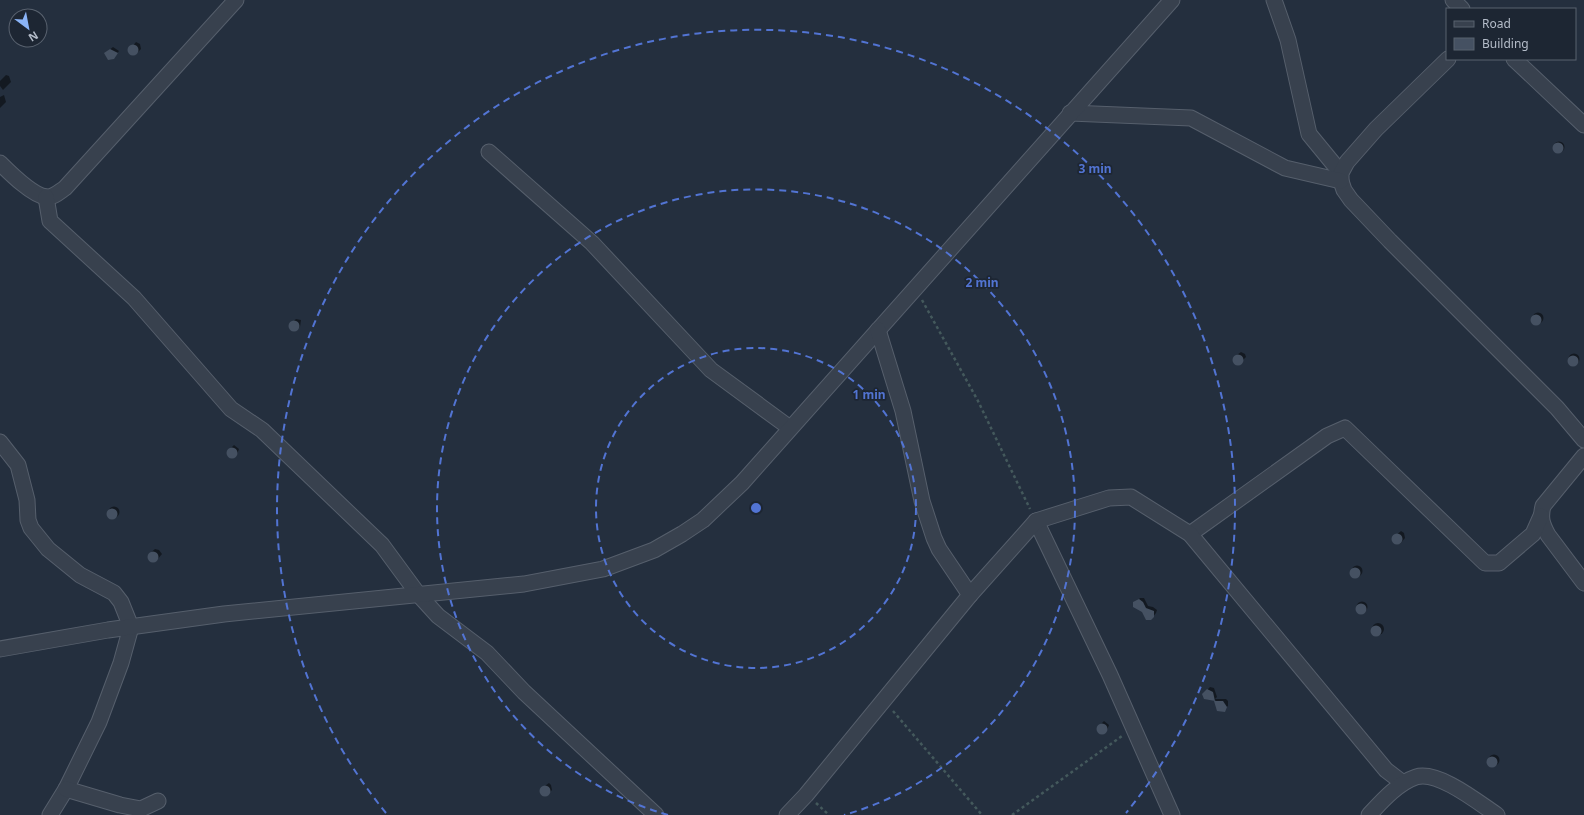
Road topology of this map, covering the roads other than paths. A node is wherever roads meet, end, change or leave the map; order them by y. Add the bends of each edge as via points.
1 (236, 0) edge
2 (1172, 0) edge
3 (1274, 0) edge
4 (1453, 0) edge
5 (1461, 8) edge
6 (1447, 60) edge
7 (1515, 60) edge
8 (1070, 113) junction
9 (1584, 125) edge
10 (489, 152) dead end
11 (1, 166) edge
12 (1341, 177) junction
13 (46, 197) junction
14 (878, 330) junction
15 (790, 428) junction
16 (1584, 440) edge
17 (0, 442) edge
18 (1584, 456) edge
19 (1541, 516) junction
20 (1036, 521) junction
21 (1190, 534) junction
22 (1584, 583) edge
23 (418, 594) junction
24 (970, 595) junction
25 (131, 627) junction
26 (0, 649) edge
27 (1403, 783) junction
28 (66, 789) junction
29 (158, 801) dead end
30 (50, 815) edge
31 (656, 815) edge
32 (787, 815) edge
33 (1172, 815) edge
34 (1369, 815) edge
35 (1497, 815) edge

1 - 13 street via 65,188 53,196
2 - 8 street
3 - 12 street via 1288,40 1309,134
4 - 5 street
6 - 12 street via 1347,162
7 - 9 street
8 - 12 street via 1191,118 1285,168
8 - 14 street
10 - 15 street via 592,243 711,370
11 - 13 street via 20,182
12 - 16 street via 1344,190 1351,200 1557,408
13 - 23 street via 50,221 134,298 231,409 262,430 382,545
14 - 15 street
14 - 24 street via 904,411 922,500 934,538
15 - 23 street via 742,483 703,520 654,550 603,569 557,579
17 - 25 street via 18,465 31,528 48,549 80,575 114,593 121,602
18 - 19 street via 1543,506
19 - 21 street via 1533,534 1510,554 1499,563 1485,563 1345,428 1327,436
19 - 22 street via 1548,535
20 - 21 street via 1109,498 1131,497
20 - 24 street
20 - 33 street via 1134,728
21 - 27 street via 1386,770
23 - 25 street via 224,614
23 - 31 street via 448,625 487,653
24 - 32 street
25 - 26 street
25 - 28 street via 121,663 99,722
27 - 34 street
27 - 35 street via 1417,776 1434,777 1465,793
28 - 29 street via 141,809
28 - 30 street

